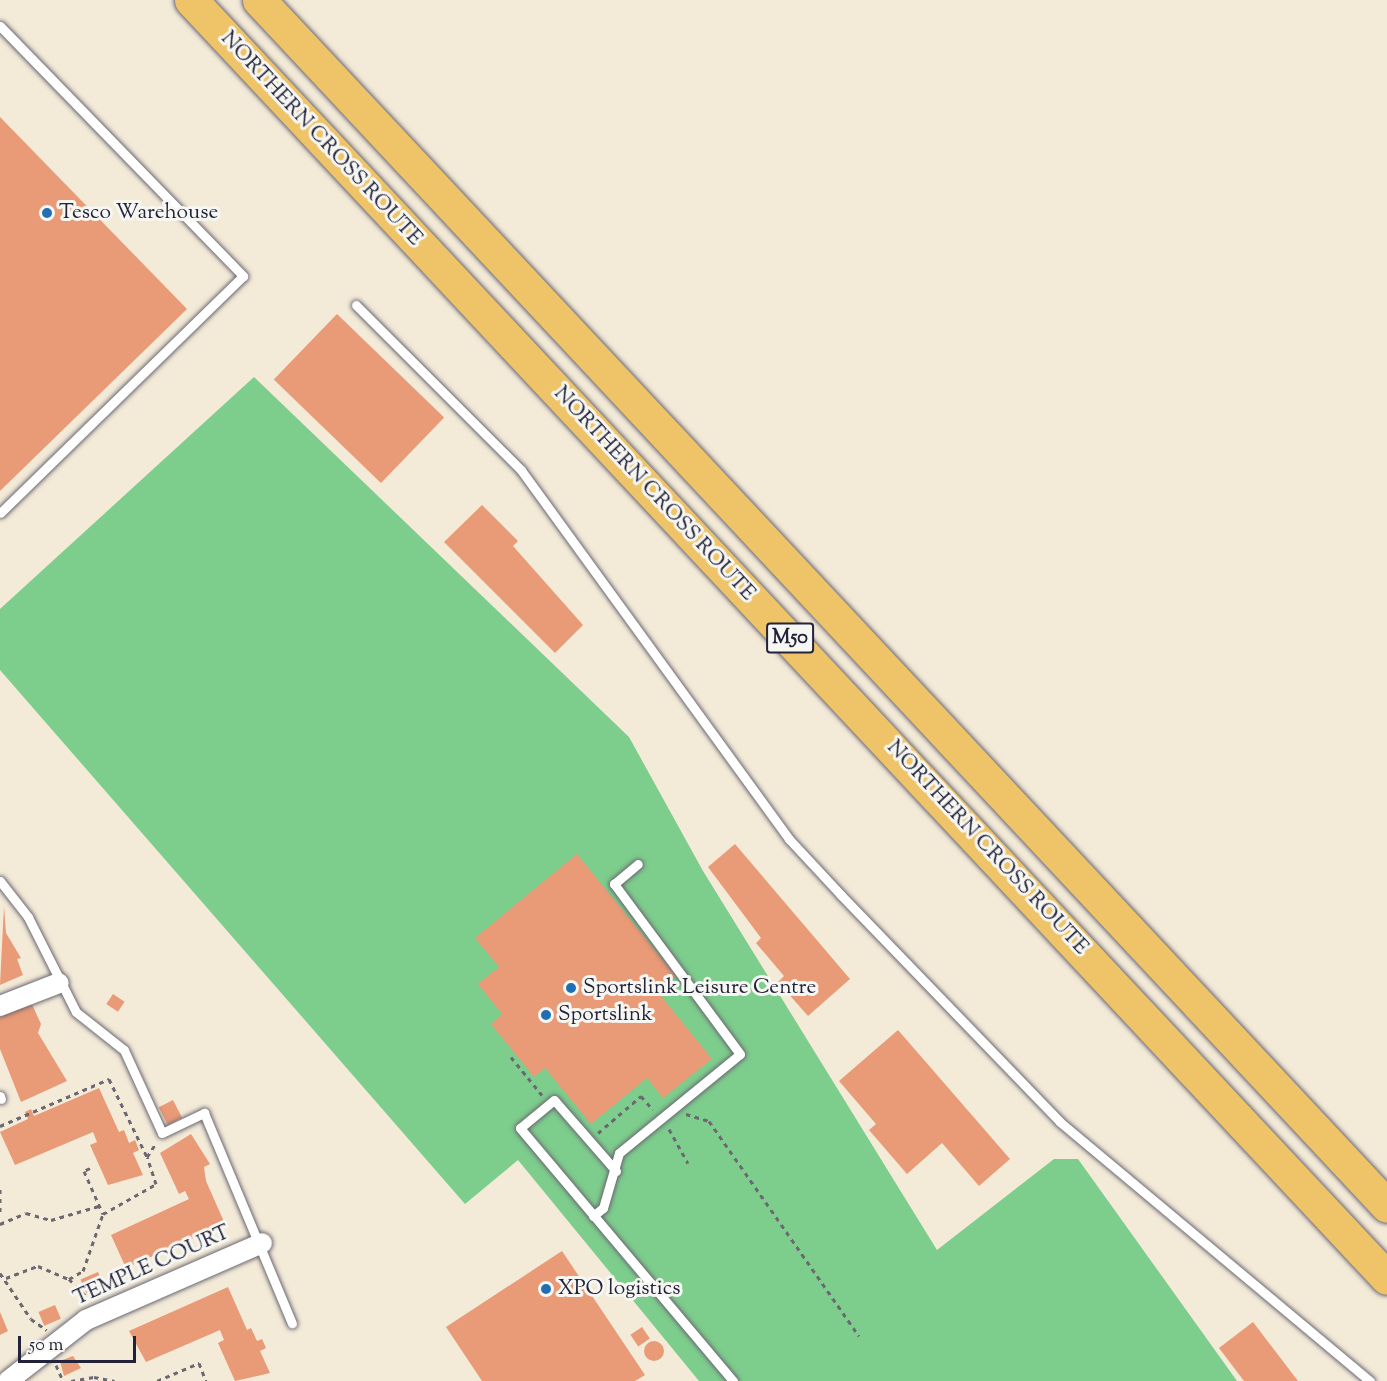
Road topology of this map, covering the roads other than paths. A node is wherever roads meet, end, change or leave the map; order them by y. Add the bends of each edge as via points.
1 (190, 0) edge
2 (259, 0) edge
3 (0, 26) edge
4 (356, 305) dead end
5 (0, 513) edge
6 (638, 864) dead end
7 (0, 881) edge
8 (59, 983) junction
9 (0, 1006) edge
10 (616, 1171) junction
11 (1387, 1206) edge
12 (593, 1216) junction
13 (262, 1243) junction
14 (1387, 1278) edge
15 (292, 1323) dead end
16 (8, 1381) edge
17 (733, 1381) edge
18 (1370, 1381) edge

1 - 14 highway, NORTHERN CROSS ROUTE / M50
2 - 11 highway, M50
3 - 5 lane via 243,276
4 - 18 lane via 521,470 789,839 841,895 1060,1122
6 - 10 lane via 614,884 740,1054 619,1153
7 - 8 lane via 28,917
8 - 9 street
8 - 13 lane, TEMPLE COURT via 76,1012 124,1050 162,1133 204,1113
10 - 12 lane via 603,1208
10 - 12 lane via 554,1100 520,1128
12 - 17 lane
13 - 15 lane, TEMPLE COURT
13 - 16 street, TEMPLE COURT via 86,1320

